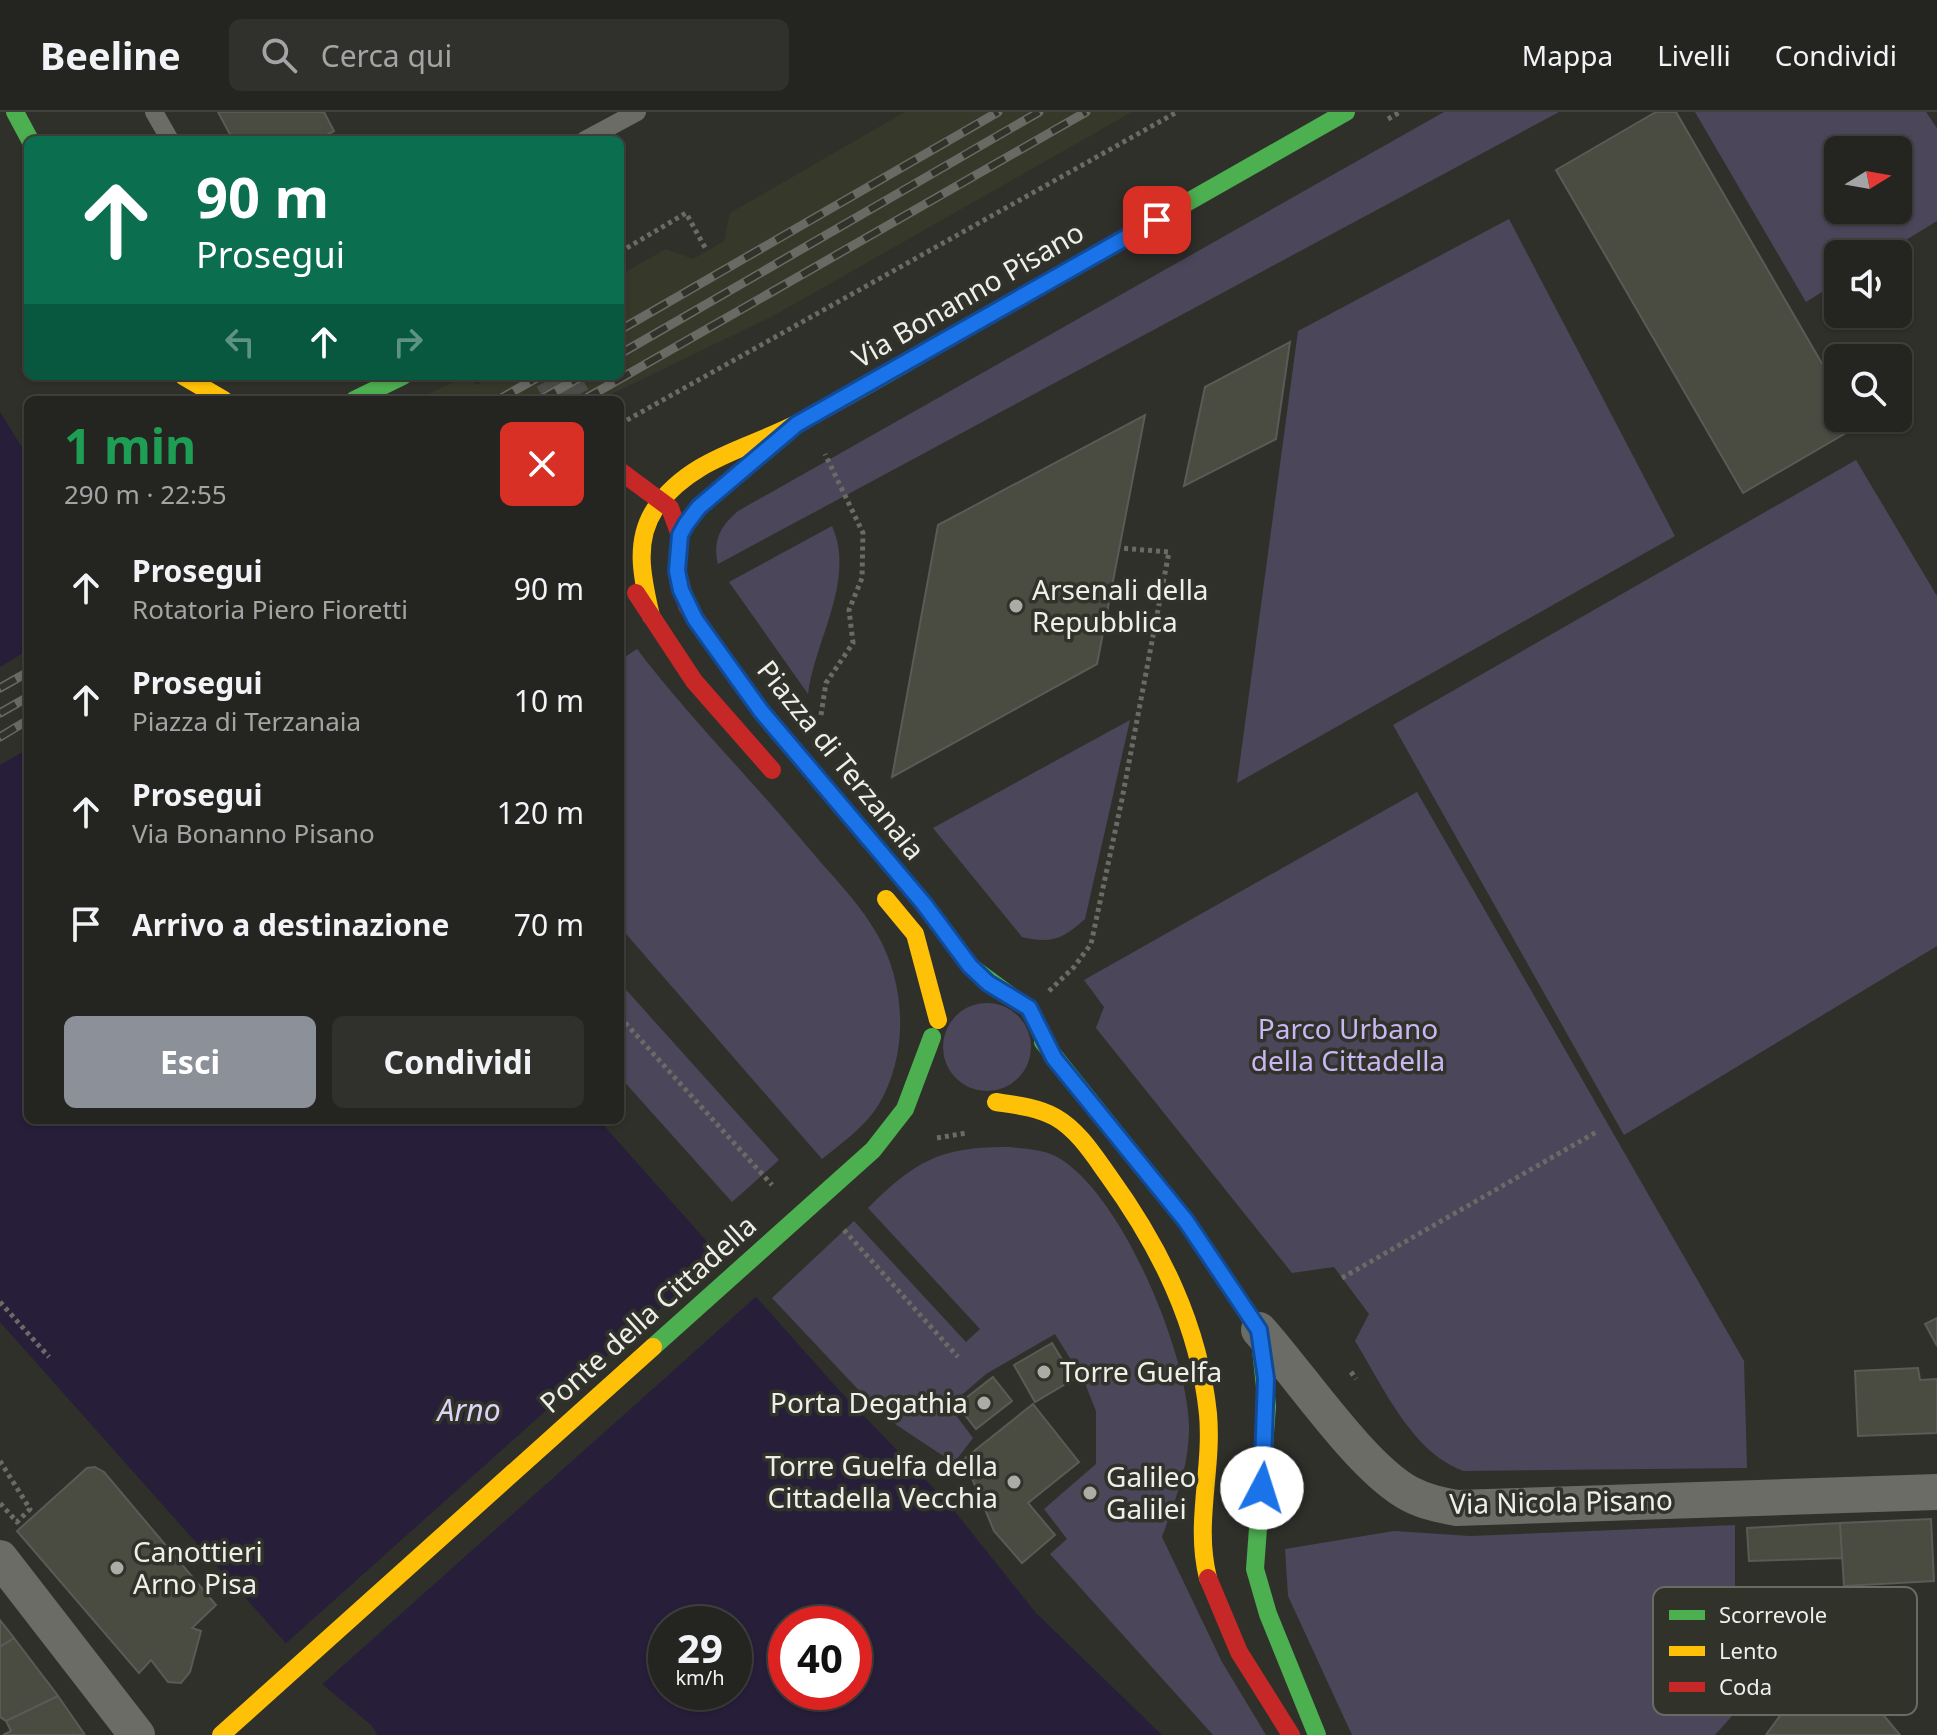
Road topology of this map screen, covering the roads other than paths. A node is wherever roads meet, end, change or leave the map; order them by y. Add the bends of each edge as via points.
1 (15, 112) edge
2 (154, 112) edge
3 (637, 112) edge
4 (1346, 112) edge
5 (28, 136) edge
6 (168, 136) edge
7 (592, 136) edge
8 (190, 380) edge
9 (395, 380) edge
10 (217, 396) edge
11 (362, 396) edge
12 (797, 424) junction
13 (743, 470) dead end
14 (624, 474) edge
15 (661, 502) junction
16 (627, 515) dead end
17 (692, 515) dead end
18 (646, 525) junction
19 (680, 535) junction
20 (624, 573) edge
21 (651, 616) junction
22 (785, 784) dead end
23 (876, 888) dead end
24 (935, 1028) junction
25 (1039, 1069) dead end
26 (940, 1076) dead end
27 (1025, 1088) dead end
28 (976, 1102) dead end
29 (996, 1102) junction
30 (1259, 1330) junction
31 (1937, 1492) edge
32 (0, 1558) edge
33 (137, 1735) edge
34 (221, 1735) edge
35 (1291, 1735) edge
36 (1317, 1735) edge

1 - 5 main road
2 - 6 lane
3 - 7 lane
4 - 12 main road, Via Bonanno Pisano
8 - 10 main road
9 - 11 main road
12 - 13 main road
12 - 15 main road, Via Bonanno Pisano via 713,459
14 - 15 main road
15 - 18 main road, Via Bonanno Pisano
15 - 19 main road via 670,508
16 - 18 main road
17 - 19 main road, Piazza di Terzanaia
18 - 19 main road
18 - 21 main road, Via Bonanno Pisano via 639,569
19 - 24 main road, Piazza di Terzanaia via 681,590 695,619 761,711 970,966 1016,999 989,990 962,997
20 - 21 main road, Piazza di Terzanaia
21 - 22 main road, Piazza di Terzanaia via 694,681
23 - 24 main road, Piazza di Terzanaia via 915,934
24 - 26 main road, Piazza di Terzanaia via 932,1058
24 - 34 main road, Ponte della Cittadella via 913,1094 885,1136 838,1184
25 - 30 main road via 1042,1035 1186,1221
27 - 29 main road
28 - 29 main road
29 - 35 main road via 1062,1121 1135,1212 1176,1284 1206,1389 1208,1447 1199,1519 1204,1563 1223,1618
30 - 31 street, Via Nicola Pisano via 1379,1472 1408,1493 1439,1504 1457,1508
30 - 36 main road via 1267,1406 1255,1569
32 - 33 street

